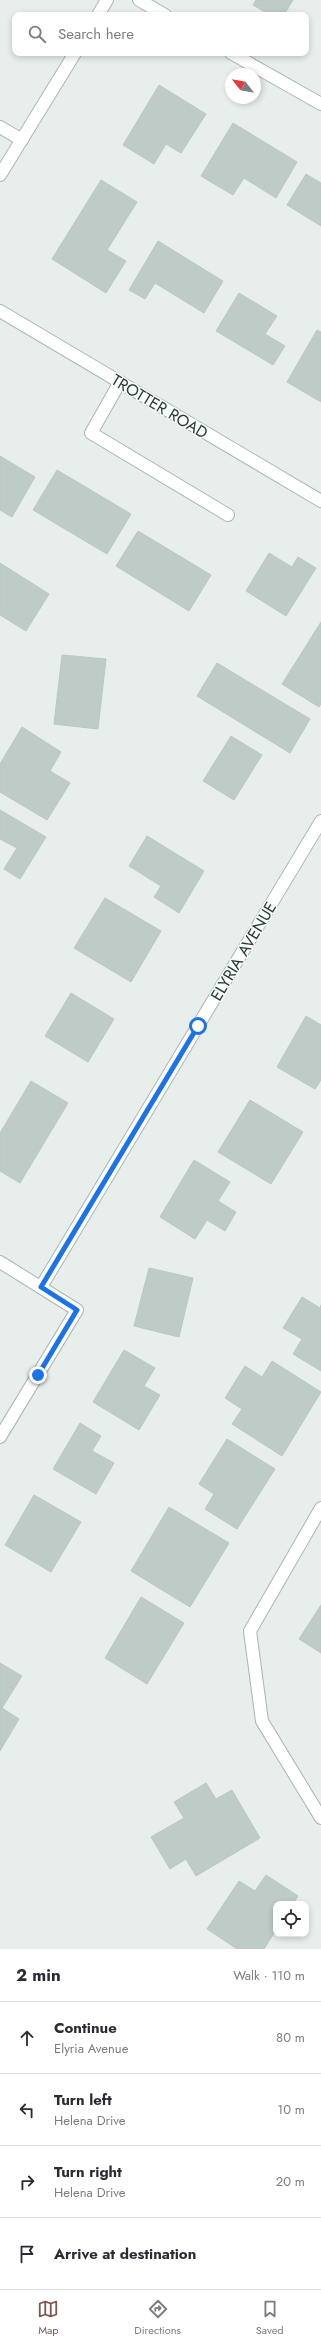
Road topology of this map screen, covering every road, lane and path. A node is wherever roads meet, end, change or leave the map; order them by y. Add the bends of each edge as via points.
1 (107, 0) edge
2 (139, 0) edge
3 (100, 12) edge
4 (160, 12) edge
5 (73, 56) edge
6 (237, 56) edge
7 (321, 104) edge
8 (0, 127) edge
9 (22, 140) junction
10 (0, 175) edge
11 (0, 311) edge
12 (120, 382) junction
13 (321, 501) edge
14 (228, 515) dead end
15 (321, 821) edge
16 (0, 1262) edge
17 (41, 1287) junction
18 (0, 1437) edge
19 (321, 1508) edge
20 (321, 1818) edge

1 - 3 street
2 - 4 street
5 - 9 street
6 - 7 street
8 - 9 street
9 - 10 street
11 - 12 street, TROTTER ROAD
12 - 13 street, TROTTER ROAD
12 - 14 street via 91,433
15 - 17 street, ELYRIA AVENUE
16 - 17 street
17 - 18 street via 77,1310
19 - 20 street via 250,1631 262,1721

